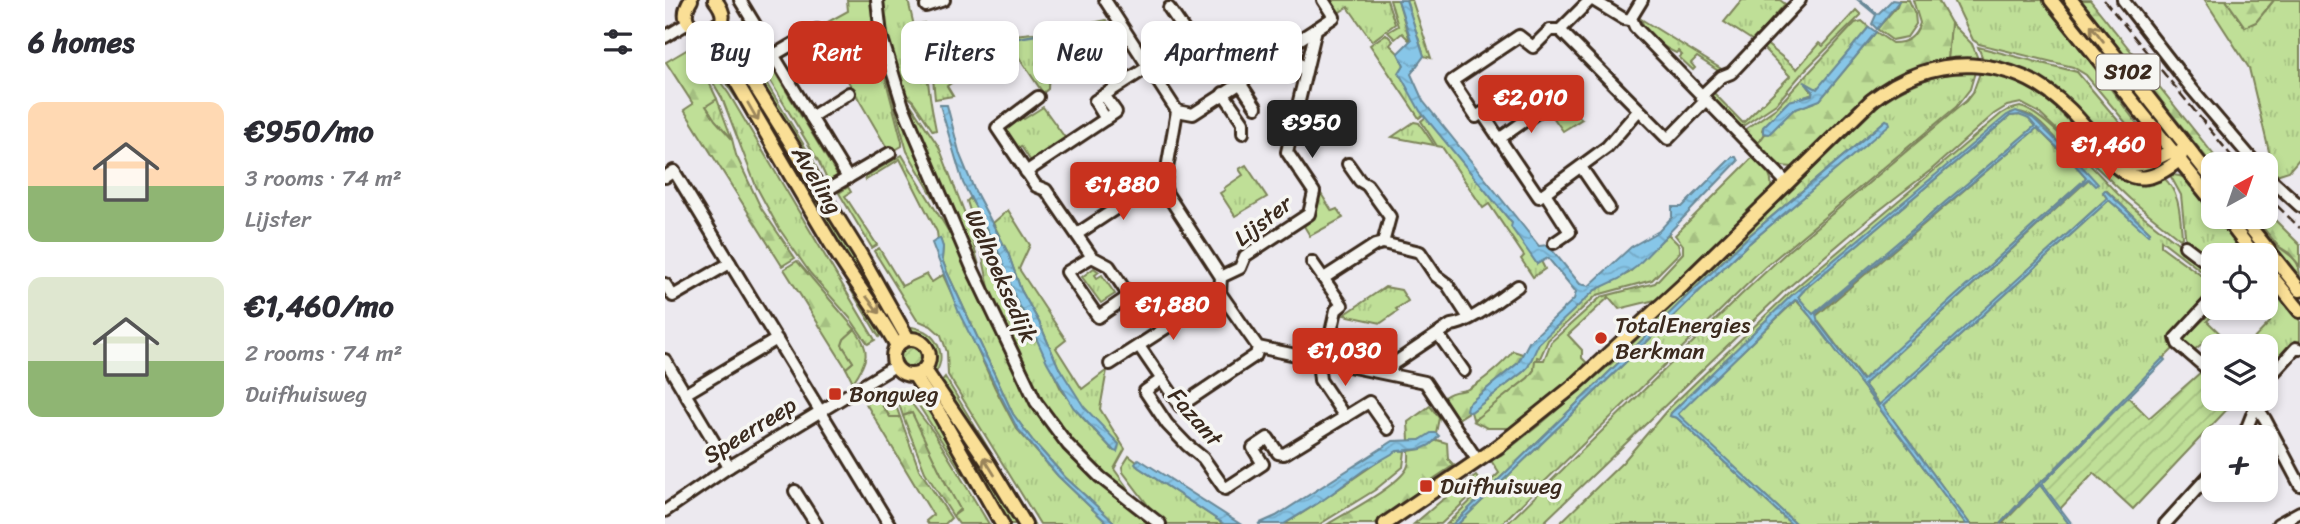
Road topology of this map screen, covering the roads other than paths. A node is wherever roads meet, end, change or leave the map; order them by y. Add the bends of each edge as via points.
1 (690, 0) edge
2 (740, 0) edge
3 (877, 0) edge
4 (944, 0) edge
5 (1105, 0) edge
6 (1323, 0) edge
7 (1591, 0) edge
8 (1642, 0) edge
9 (1800, 0) edge
10 (2051, 0) edge
11 (2071, 0) edge
12 (2123, 0) edge
13 (720, 1) edge
14 (926, 6) dead end
15 (1169, 8) dead end
16 (1631, 20) junction
17 (687, 21) edge
18 (717, 21) edge
19 (753, 21) edge
20 (1178, 21) edge
21 (686, 24) edge
22 (1315, 29) junction
23 (1560, 30) junction
24 (665, 37) edge
25 (1302, 38) edge
26 (788, 47) edge
27 (774, 55) joint
28 (1141, 56) edge
29 (1302, 68) edge
30 (1141, 71) edge
31 (1305, 72) junction
32 (740, 84) edge
33 (749, 84) edge
34 (1159, 84) edge
35 (1239, 84) edge
36 (1243, 84) edge
37 (849, 93) dead end
38 (1223, 93) junction
39 (1038, 97) dead end
40 (1703, 98) junction
41 (1546, 106) dead end
42 (1256, 107) dead end
43 (1639, 110) junction
44 (1177, 111) junction
45 (2141, 114) junction
46 (811, 117) junction
47 (1243, 133) dead end
48 (1499, 139) junction
49 (2096, 139) junction
50 (2179, 152) junction
51 (2246, 152) edge
52 (890, 153) dead end
53 (2153, 159) junction
54 (1348, 164) dead end
55 (2201, 165) edge
56 (1581, 167) junction
57 (1026, 172) junction
58 (665, 177) edge
59 (848, 178) junction
60 (1787, 183) junction
61 (2201, 184) edge
62 (1164, 186) junction
63 (2279, 187) edge
64 (822, 193) junction
65 (1545, 193) junction
66 (2300, 206) edge
67 (1609, 208) dead end
68 (2234, 229) edge
69 (2252, 229) edge
70 (1077, 234) junction
71 (1383, 243) junction
72 (1554, 243) dead end
73 (2245, 243) edge
74 (2185, 246) dead end
75 (1092, 257) junction
76 (2201, 258) edge
77 (1312, 262) dead end
78 (730, 263) junction
79 (1221, 277) junction
80 (1324, 278) junction
81 (665, 284) edge
82 (2278, 284) edge
83 (1518, 286) dead end
84 (2300, 290) edge
85 (1220, 293) junction
86 (2201, 310) edge
87 (2300, 311) edge
88 (1469, 318) junction
89 (1439, 334) junction
90 (777, 339) junction
91 (902, 343) junction
92 (1139, 346) junction
93 (1258, 347) junction
94 (2300, 349) edge
95 (665, 360) edge
96 (1324, 360) junction
97 (1110, 364) dead end
98 (2201, 364) edge
99 (895, 366) junction
100 (2278, 367) edge
101 (1464, 371) dead end
102 (919, 372) junction
103 (1390, 374) junction
104 (1162, 379) junction
105 (685, 394) junction
106 (821, 410) junction
107 (2260, 411) edge
108 (1345, 417) junction
109 (1388, 429) dead end
110 (1478, 461) junction
111 (729, 467) junction
112 (2296, 467) edge
113 (2201, 484) edge
114 (2300, 485) edge
115 (795, 491) dead end
116 (665, 511) edge
117 (2300, 512) edge
118 (816, 524) edge
119 (889, 524) edge
120 (1002, 524) edge
121 (1025, 524) edge
122 (1160, 524) edge
123 (1385, 524) edge
124 (2165, 524) edge
125 (2278, 524) edge

1 - 17 main road
2 - 19 street
3 - 122 street, Welhoeksedijk via 881,35 903,106 1036,402 1076,453
4 - 14 street
5 - 28 street
6 - 22 street, Lijster via 1334,17
7 - 16 street
7 - 23 street
8 - 16 street
9 - 40 street
10 - 45 main road, S102
50 -> 11 main road, S102
12 - 51 street
13 - 18 main road via 722,15
15 - 20 street
16 - 40 street
21 - 24 street
22 - 25 street, Lijster
22 - 31 street, Lijster
23 - 43 street
23 - 48 street via 1550,30 1533,47 1519,36 1452,81 1476,117 1482,113
26 - 27 street
27 - 46 street
29 - 31 street
30 - 57 street via 1104,95 1116,113
31 - 79 street, Lijster via 1287,152 1314,192 1309,215 1245,257 1240,268
32 -> 91 main road, Aveling via 772,146 854,281
33 - 64 main road, Aveling
34 - 44 street
35 - 38 street
36 - 42 street
37 - 46 street
38 - 44 street via 1193,114
38 - 47 street via 1243,122
39 - 57 street via 997,128
40 - 43 street via 1668,139
40 - 60 street
41 - 48 street
43 - 56 street via 1607,147
44 - 62 street
45 - 50 main road, S102
45 - 53 main road via 2156,143
46 - 59 street
48 - 65 street via 1539,197
49 - 50 main road via 2111,163 2139,179 2154,176
49 - 53 main road via 2128,164 2144,165
49 - 60 main road via 2059,99 2032,80 1994,68 1955,65 1914,74 1882,92
50 - 53 main road
50 - 55 main road via 2195,157
50 - 61 main road, S102
52 - 59 street
54 - 71 street via 1390,218
56 - 65 street
56 - 67 street
57 - 70 street via 1036,186 1046,190
58 - 78 street via 674,171
59 - 64 street
60 - 110 main road via 1588,374
62 - 70 street via 1153,184
62 - 79 street
63 - 66 street
64 - 91 main road, Aveling via 860,254
65 - 72 street via 1570,232
68 - 73 main road
69 - 84 main road
70 - 75 street
71 - 80 street
71 - 88 street via 1420,251
74 - 76 street
75 - 75 street via 1067,272 1098,317 1129,296 1109,266
77 - 80 street
78 - 81 street via 673,296
78 - 90 street
79 - 85 street
80 - 96 street via 1342,305 1336,310
82 - 87 main road
83 - 88 street
85 - 92 street
85 - 93 street
86 - 98 street via 2176,338
88 - 89 street
89 - 101 street
89 - 103 street via 1394,364
90 - 105 street
90 - 106 street
91 - 99 main road via 893,355
91 - 102 main road via 918,340 928,350 930,360
92 - 97 street
92 - 104 street
93 - 96 street
93 - 104 street via 1256,355 1180,406
94 - 100 street via 2295,348
95 - 105 street
96 - 103 street
96 - 108 street via 1318,370 1321,380
99 - 102 main road via 903,373
99 - 106 street, Speerreep
102 - 120 main road
121 -> 102 main road via 988,463
103 - 110 street via 1425,382
104 - 108 street, Fazant via 1145,391 1167,424 1203,458 1225,489 1263,464 1253,448 1268,438 1278,453 1284,454
105 - 111 street
106 - 111 street, Speerreep
106 - 119 street
107 - 112 street
108 - 109 street via 1369,402
110 - 123 main road
111 - 116 street, Speerreep
112 - 114 street
113 - 124 street
115 - 118 street
117 - 125 street

